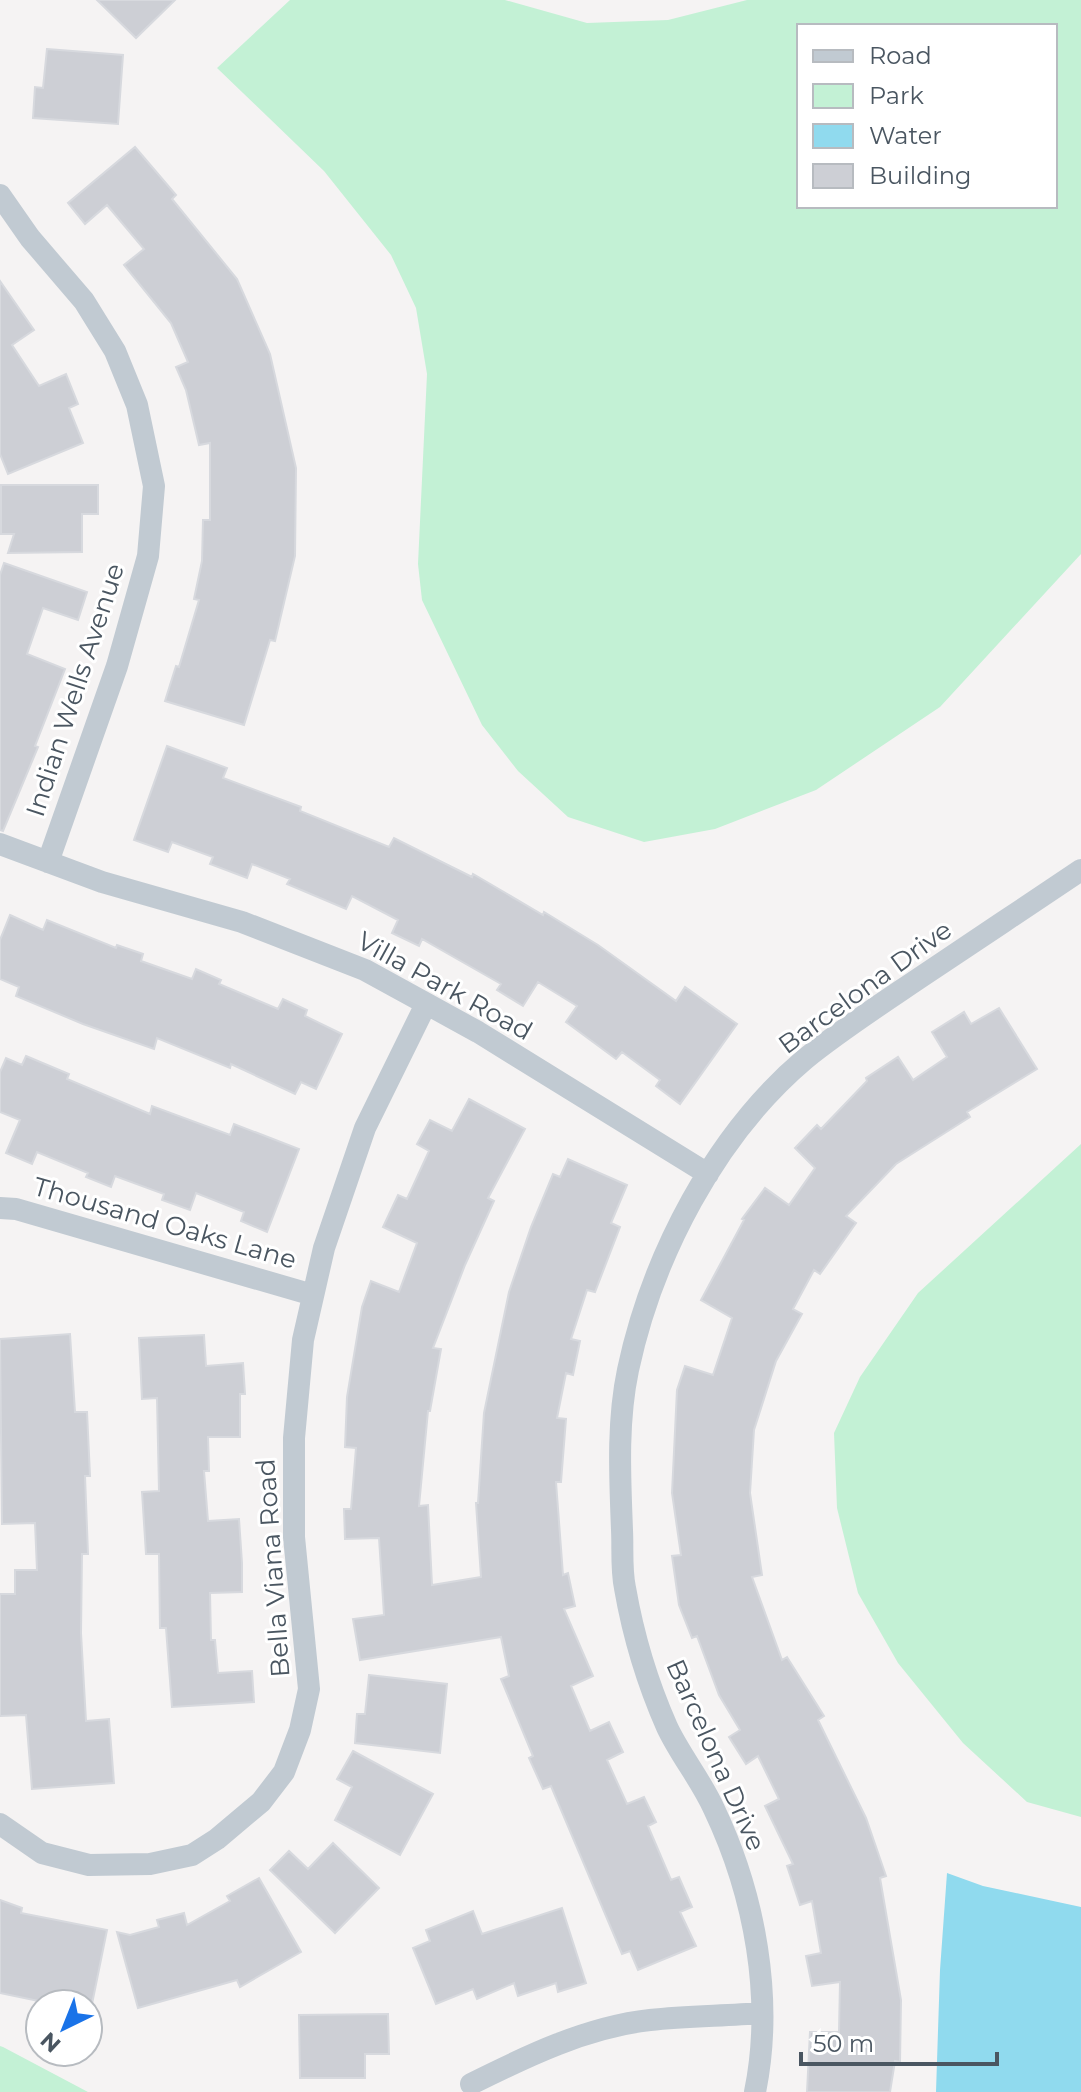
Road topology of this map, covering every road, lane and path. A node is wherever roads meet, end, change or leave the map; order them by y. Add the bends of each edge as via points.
1 (0, 195) edge
2 (0, 844) edge
3 (48, 862) junction
4 (1081, 870) edge
5 (426, 1004) junction
6 (708, 1174) junction
7 (0, 1208) edge
8 (313, 1295) junction
9 (0, 1824) edge
10 (761, 2013) junction
11 (471, 2084) dead end
12 (755, 2092) edge

1 - 3 street, Indian Wells Avenue via 84,301 115,351 137,405 154,486 148,556 117,666
2 - 3 street, Villa Park Road
3 - 5 street, Villa Park Road via 242,922 365,970
4 - 6 street, Barcelona Drive via 804,1061 757,1109
5 - 6 street, Villa Park Road
5 - 8 street, Bella Viana Road via 365,1128
6 - 10 street, Barcelona Drive via 663,1258 628,1372 620,1440 624,1586 667,1727 714,1809 743,1886 757,1949
7 - 8 street, Thousand Oaks Lane
8 - 9 street, Bella Viana Road via 294,1438 294,1537 309,1689 284,1772 261,1802 217,1839 192,1855 150,1864 89,1865 42,1853
10 - 11 street via 647,2020 600,2031 536,2051
10 - 12 street, Barcelona Drive via 763,2046

